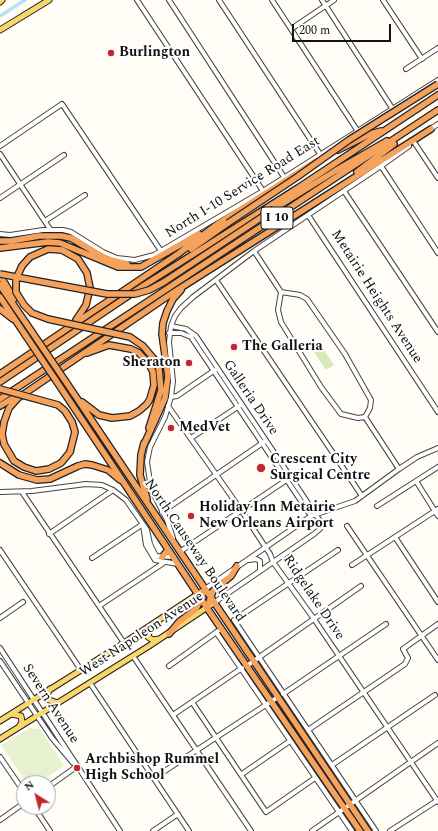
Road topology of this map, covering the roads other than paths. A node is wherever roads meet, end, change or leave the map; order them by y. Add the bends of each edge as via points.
1 (137, 0) edge
2 (169, 0) edge
3 (219, 0) edge
4 (272, 0) edge
5 (322, 0) edge
6 (334, 0) edge
7 (383, 0) edge
8 (46, 1) edge
9 (326, 6) junction
10 (292, 29) junction
11 (0, 30) edge
12 (438, 48) edge
13 (422, 59) junction
14 (406, 69) dead end
15 (438, 80) edge
16 (438, 84) edge
17 (438, 95) edge
18 (392, 108) junction
19 (438, 110) edge
20 (424, 120) junction
21 (438, 124) edge
22 (431, 128) junction
23 (357, 130) junction
24 (385, 130) junction
25 (414, 142) junction
26 (0, 146) edge
27 (0, 154) edge
28 (320, 154) junction
29 (64, 155) dead end
30 (381, 166) junction
31 (284, 177) junction
32 (438, 178) edge
33 (20, 184) junction
34 (263, 191) junction
35 (344, 191) junction
36 (85, 195) dead end
37 (0, 198) edge
38 (316, 202) junction
39 (308, 215) junction
40 (45, 221) junction
41 (219, 223) junction
42 (50, 229) junction
43 (0, 234) edge
44 (0, 241) edge
45 (0, 248) edge
46 (254, 251) junction
47 (438, 253) edge
48 (161, 254) junction
49 (0, 274) edge
50 (152, 280) junction
51 (216, 280) junction
52 (192, 281) junction
53 (0, 284) edge
54 (281, 292) junction
55 (0, 297) edge
56 (0, 309) edge
57 (22, 317) junction
58 (16, 321) junction
59 (72, 325) junction
60 (171, 326) junction
61 (438, 332) edge
62 (170, 333) junction
63 (26, 355) junction
64 (73, 361) junction
65 (0, 369) edge
66 (215, 370) junction
67 (0, 374) edge
68 (0, 382) edge
69 (31, 388) junction
70 (0, 389) edge
71 (76, 397) junction
72 (171, 397) junction
73 (0, 399) edge
74 (0, 406) edge
75 (168, 406) junction
76 (239, 406) junction
77 (438, 412) edge
78 (365, 417) junction
79 (191, 438) junction
80 (264, 442) junction
81 (143, 447) junction
82 (438, 448) edge
83 (0, 463) edge
84 (438, 468) edge
85 (399, 469) junction
86 (216, 475) junction
87 (290, 477) junction
88 (286, 480) junction
89 (416, 481) junction
90 (113, 490) junction
91 (0, 492) edge
92 (22, 492) junction
93 (132, 494) junction
94 (362, 496) junction
95 (377, 506) dead end
96 (152, 508) junction
97 (241, 510) junction
98 (436, 510) edge
99 (162, 512) junction
100 (316, 514) junction
101 (311, 516) junction
102 (438, 516) edge
103 (144, 524) junction
104 (347, 526) dead end
105 (50, 534) junction
106 (395, 537) junction
107 (174, 542) junction
108 (266, 547) junction
109 (167, 548) junction
110 (0, 550) edge
111 (338, 550) dead end
112 (181, 552) junction
113 (367, 555) junction
114 (174, 557) junction
115 (92, 558) dead end
116 (163, 560) junction
117 (273, 562) junction
118 (179, 565) junction
119 (240, 565) junction
120 (352, 565) dead end
121 (260, 570) junction
122 (199, 580) junction
123 (289, 583) junction
124 (361, 586) dead end
125 (205, 589) junction
126 (210, 596) junction
127 (200, 597) junction
128 (24, 602) dead end
129 (215, 602) junction
130 (438, 602) edge
131 (99, 606) junction
132 (207, 608) junction
133 (176, 610) junction
134 (0, 618) edge
135 (314, 619) junction
136 (386, 624) dead end
137 (438, 624) edge
138 (222, 628) junction
139 (216, 632) junction
140 (168, 634) junction
141 (421, 636) junction
142 (160, 639) junction
143 (124, 643) junction
144 (0, 648) edge
145 (133, 656) junction
146 (339, 656) junction
147 (256, 659) junction
148 (438, 660) edge
149 (0, 661) edge
150 (248, 665) junction
151 (168, 666) dead end
152 (242, 668) junction
153 (81, 670) junction
154 (90, 683) junction
155 (52, 687) junction
156 (363, 692) junction
157 (435, 695) dead end
158 (281, 696) junction
159 (34, 699) junction
160 (192, 702) junction
161 (272, 702) junction
162 (28, 703) junction
163 (58, 703) junction
164 (266, 705) junction
165 (42, 713) junction
166 (9, 715) junction
167 (173, 715) junction
168 (37, 716) junction
169 (0, 721) edge
170 (18, 728) junction
171 (387, 728) junction
172 (308, 730) junction
173 (217, 738) junction
174 (0, 739) edge
175 (290, 741) junction
176 (438, 743) edge
177 (197, 751) junction
178 (0, 757) edge
179 (410, 762) junction
180 (332, 765) junction
181 (76, 767) junction
182 (242, 774) junction
183 (154, 778) junction
184 (315, 778) junction
185 (16, 780) edge
186 (56, 781) edge
187 (94, 792) junction
188 (355, 801) junction
189 (438, 801) edge
190 (350, 804) junction
191 (345, 808) junction
192 (16, 809) edge
193 (339, 812) junction
194 (178, 814) junction
195 (39, 815) edge
196 (0, 820) edge
197 (50, 831) edge
198 (120, 831) edge
199 (153, 831) edge
200 (189, 831) edge
201 (250, 831) edge
202 (312, 831) edge
203 (352, 831) edge
204 (360, 831) edge
205 (368, 831) edge
206 (376, 831) edge
207 (390, 831) edge

1 - 34 street
2 - 31 street
3 - 28 street
4 - 10 street
5 - 9 street
6 - 9 street
7 - 13 street
8 - 11 main road
9 - 10 street
9 - 18 street
10 - 23 street
12 - 13 street
13 - 14 street
15 - 18 street, North I-10 Service Road East
16 - 50 highway, bridge via 349,140 159,271
17 - 24 highway, I 10
18 - 23 street, North I-10 Service Road East
19 - 20 highway, I 10
20 - 38 highway
20 - 49 highway, bridge via 335,170 149,290 135,294 108,294
20 - 73 highway, I 10
21 - 22 street
22 - 25 street
22 - 38 highway
23 - 28 street, North I-10 Service Road East
24 - 41 highway via 370,134 324,157
24 - 50 highway, I 10
25 - 30 street
25 - 32 street
26 - 48 street via 62,104
27 - 33 street
28 - 31 street, North I-10 Service Road East
29 - 33 street
30 - 35 street
30 - 47 street
31 - 34 street, North I-10 Service Road East
33 - 37 street
33 - 40 street
34 - 48 street, North I-10 Service Road East
35 - 39 street
35 - 61 street
36 - 40 street
38 - 52 highway
39 - 46 street
39 - 77 street, Metairie Heights Avenue
40 - 42 street
41 - 48 highway
41 - 59 highway via 178,254
42 - 43 street, North I-10 Service Road East
42 - 48 street, North I-10 Service Road East via 71,232 117,258 135,260
44 - 48 highway via 61,236 71,238 116,262 136,264
45 - 48 highway via 60,243 118,266 140,267
46 - 51 street
46 - 54 street
49 - 57 highway
50 - 68 highway, I 10
51 - 60 street via 181,308
51 - 94 street
52 - 64 highway
52 - 81 highway via 173,299 167,311 162,334 168,387
53 - 57 highway, North Causeway Boulevard
54 - 78 street via 300,295 307,299 345,354 371,400
54 - 78 street via 278,310 280,322 321,387 341,414
55 - 58 highway, North Causeway Boulevard
56 - 58 highway
57 - 71 highway, North Causeway Boulevard, bridge
58 - 93 highway, North Causeway Boulevard, bridge
59 - 63 highway
59 - 81 highway, bridge via 82,312 89,297 89,279 78,259 62,250 48,249 30,258 22,266 16,279 16,292 24,305 32,313 48,319 130,338 143,346 159,369 161,390
60 - 62 street
60 - 66 street, Galleria Drive via 192,331
62 - 66 street, Galleria Drive via 181,333 191,337
62 - 72 street
63 - 65 highway
63 - 67 highway
64 - 69 highway
64 - 71 highway via 95,349 109,346 131,349 139,353 153,372 154,385 150,399 139,411 130,416 112,418 99,415
66 - 72 street via 177,396
66 - 76 street, Galleria Drive
69 - 70 highway, bridge via 18,398 9,408 2,434 8,454 14,461 36,470 49,469 61,462 70,452 75,432 72,422 58,405
69 - 74 highway
71 - 96 highway, North Causeway Boulevard
72 - 75 street
75 - 79 street, Ridgelake Drive
75 - 99 street via 150,447 147,462 151,489
76 - 79 street
76 - 80 street, Galleria Drive
78 - 85 street
79 - 86 street, Ridgelake Drive
80 - 86 street
80 - 87 street, Galleria Drive
80 - 88 street, Galleria Drive
81 - 96 highway via 140,465 141,484
82 - 85 street, West Napoleon Avenue via 417,457
83 - 93 highway via 19,475 37,480 50,479 78,466 92,465 111,472
84 - 89 street
85 - 94 street, West Napoleon Avenue
86 - 97 street, Ridgelake Drive
86 - 99 street
87 - 88 street
87 - 100 street, Galleria Drive
88 - 97 street
88 - 101 street, Galleria Drive
89 - 95 street
89 - 98 street
90 - 92 street via 96,484 86,484
90 - 103 street via 126,500
90 - 105 street
91 - 92 street
92 - 105 street
93 - 109 highway, North Causeway Boulevard
94 - 100 street, West Napoleon Avenue via 343,507
96 - 107 highway, North Causeway Boulevard
97 - 108 street, Ridgelake Drive
97 - 112 street
98 - 102 street
98 - 106 street
99 - 107 street
100 - 101 street, West Napoleon Avenue
100 - 117 street, West Napoleon Avenue via 320,521 320,529
101 - 108 street, West Napoleon Avenue
103 - 115 street
103 - 116 street via 152,550
104 - 113 street
105 - 131 street
106 - 113 street
106 - 130 street
107 - 112 highway, North Causeway Boulevard
108 - 117 street, Ridgelake Drive
108 - 119 street, West Napoleon Avenue
109 - 112 highway
109 - 114 highway, North Causeway Boulevard
109 - 116 highway
110 - 153 street
111 - 123 street
112 - 122 highway, North Causeway Boulevard
113 - 120 street
113 - 141 street
114 - 116 street
114 - 118 highway, North Causeway Boulevard
114 - 122 highway via 182,559
116 - 118 street
116 - 131 street
117 - 121 street, West Napoleon Avenue
117 - 123 street, Ridgelake Drive
118 - 127 highway, North Causeway Boulevard
119 - 121 street via 256,559 261,563
119 - 125 street, West Napoleon Avenue
119 - 126 highway
121 - 129 street, West Napoleon Avenue
122 - 125 highway, North Causeway Boulevard
123 - 135 street, Ridgelake Drive
123 - 147 street, North Causeway Boulevard via 234,620
124 - 135 street
125 - 126 highway, North Causeway Boulevard
125 - 127 highway
126 - 129 highway, North Causeway Boulevard
126 - 132 highway
127 - 132 highway, North Causeway Boulevard
127 - 133 main road, West Napoleon Avenue
127 - 140 highway via 196,609 178,622
128 - 134 street
129 - 132 main road, West Napoleon Avenue
129 - 147 highway, North Causeway Boulevard
131 - 143 street
132 - 138 highway, North Causeway Boulevard
132 - 140 main road, West Napoleon Avenue
133 - 142 main road via 148,632 150,639
133 - 143 main road, West Napoleon Avenue
135 - 146 street, Ridgelake Drive
135 - 147 street
136 - 146 street
137 - 141 street
138 - 139 street
138 - 150 highway, North Causeway Boulevard
139 - 151 street
139 - 152 street, North Causeway Boulevard
140 - 142 main road, West Napoleon Avenue
141 - 148 street
141 - 156 street via 402,649 408,657 407,661
142 - 145 main road, West Napoleon Avenue
143 - 153 main road, West Napoleon Avenue
144 - 159 street, Severn Avenue
145 - 154 main road, West Napoleon Avenue
145 - 167 street
146 - 156 street, Ridgelake Drive
146 - 158 street
147 - 150 street
147 - 158 highway, North Causeway Boulevard
149 - 162 street, Severn Avenue
150 - 161 highway, North Causeway Boulevard
152 - 160 street
152 - 164 street, North Causeway Boulevard
153 - 155 main road, West Napoleon Avenue
154 - 163 main road, West Napoleon Avenue
154 - 183 street
155 - 159 main road, West Napoleon Avenue
155 - 163 main road via 47,698
156 - 171 street, Ridgelake Drive
156 - 172 street
157 - 171 street
158 - 161 street
158 - 172 street, North Causeway Boulevard
158 - 190 highway, North Causeway Boulevard
159 - 162 main road, West Napoleon Avenue
159 - 165 street, Severn Avenue
160 - 167 street
160 - 173 street
161 - 164 street
161 - 191 highway, North Causeway Boulevard
162 - 166 main road, West Napoleon Avenue
162 - 168 street, Severn Avenue
163 - 165 main road, West Napoleon Avenue
164 - 173 street
164 - 175 street, North Causeway Boulevard
165 - 168 main road, West Napoleon Avenue
165 - 187 street, Severn Avenue
166 - 169 main road, West Napoleon Avenue
166 - 170 main road via 14,713 21,716 22,722
167 - 177 street
168 - 170 main road, West Napoleon Avenue
168 - 181 street, Severn Avenue
170 - 174 main road, West Napoleon Avenue
171 - 179 street, Ridgelake Drive
171 - 180 street
172 - 180 street, North Causeway Boulevard
173 - 177 street
173 - 182 street
175 - 182 street
175 - 184 street, North Causeway Boulevard
176 - 179 street
177 - 183 street
177 - 201 street
178 - 185 street
179 - 188 street
179 - 189 street, Ridgelake Drive
180 - 188 street, North Causeway Boulevard
181 - 186 street
181 - 187 street, Severn Avenue
182 - 184 street via 266,812
183 - 194 street
184 - 193 street, North Causeway Boulevard
187 - 198 street, Severn Avenue
188 - 190 street
188 - 206 street, North Causeway Boulevard
189 - 207 street
190 - 191 street
190 - 205 highway, North Causeway Boulevard
191 - 193 street
191 - 204 highway, North Causeway Boulevard
192 - 196 street
193 - 202 street
193 - 203 street, North Causeway Boulevard
194 - 199 street
194 - 200 street
195 - 197 street

